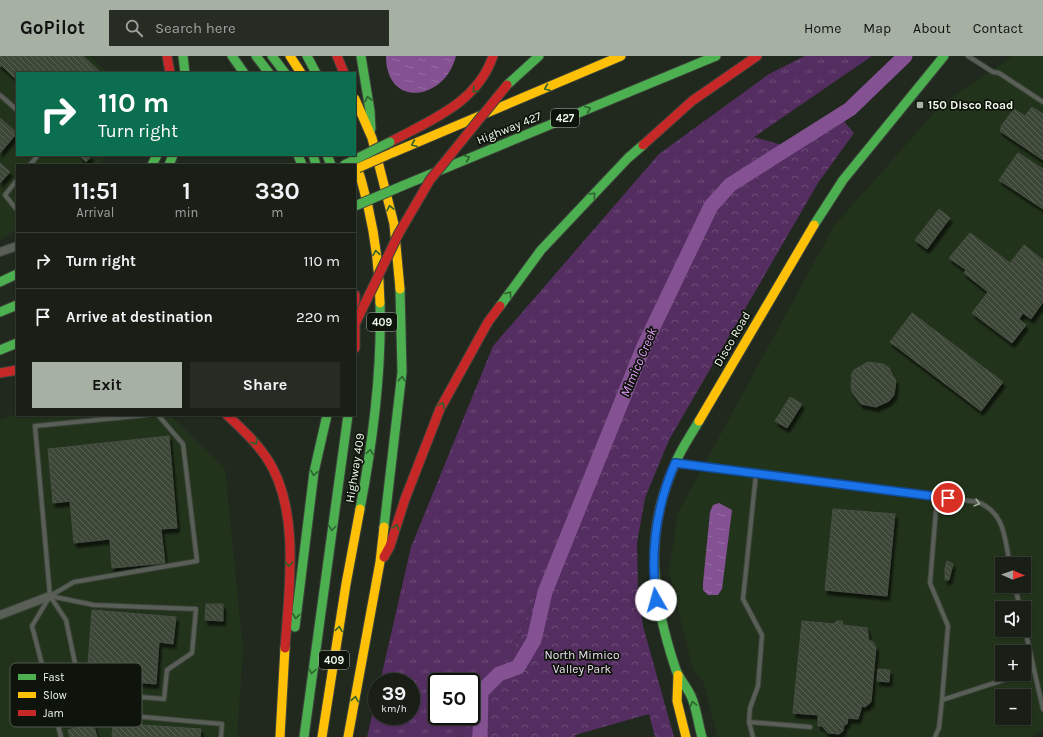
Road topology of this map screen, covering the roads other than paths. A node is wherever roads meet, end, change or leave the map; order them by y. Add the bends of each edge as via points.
1 (167, 56) edge
2 (183, 56) edge
3 (232, 56) edge
4 (256, 56) edge
5 (272, 56) edge
6 (290, 56) edge
7 (307, 56) edge
8 (337, 56) edge
9 (361, 56) edge
10 (493, 56) edge
11 (539, 56) edge
12 (621, 56) edge
13 (716, 56) edge
14 (756, 56) edge
15 (944, 56) edge
16 (968, 56) edge
17 (170, 72) edge
18 (185, 72) edge
19 (243, 72) edge
20 (268, 72) edge
21 (284, 72) edge
22 (299, 72) edge
23 (315, 72) edge
24 (344, 72) edge
25 (0, 96) edge
26 (356, 101) edge
27 (1043, 102) edge
28 (16, 109) edge
29 (372, 138) junction
30 (37, 156) edge
31 (353, 156) edge
32 (31, 164) edge
33 (346, 164) edge
34 (356, 169) edge
35 (16, 181) edge
36 (378, 196) junction
37 (356, 206) edge
38 (16, 209) edge
39 (356, 209) edge
40 (16, 246) edge
41 (0, 252) edge
42 (16, 274) edge
43 (0, 282) edge
44 (16, 305) edge
45 (0, 312) edge
46 (356, 322) edge
47 (16, 343) edge
48 (0, 350) edge
49 (16, 370) edge
50 (0, 374) edge
51 (136, 416) edge
52 (159, 416) edge
53 (228, 416) edge
54 (327, 416) edge
55 (348, 416) edge
56 (675, 463) junction
57 (756, 474) junction
58 (937, 497) junction
59 (1009, 557) edge
60 (380, 562) junction
61 (50, 596) junction
62 (0, 615) edge
63 (1027, 637) edge
64 (42, 663) edge
65 (75, 663) edge
66 (1034, 670) junction
67 (1031, 671) edge
68 (678, 674) junction
69 (1001, 681) edge
70 (142, 697) edge
71 (942, 700) junction
72 (1043, 709) edge
73 (142, 717) edge
74 (749, 722) junction
75 (58, 727) edge
76 (810, 727) dead end
77 (61, 737) edge
78 (221, 737) edge
79 (281, 737) edge
80 (304, 737) edge
81 (322, 737) edge
82 (348, 737) edge
83 (686, 737) edge
84 (702, 737) edge
85 (753, 737) edge
86 (935, 737) edge

1 - 17 main road
2 - 18 main road
3 - 19 main road
4 - 20 main road
5 - 21 main road
6 - 22 main road
7 - 23 main road
8 - 24 main road
29 -> 9 main road
10 -> 33 main road, bridge via 487,73 470,94 450,109
11 - 46 main road, bridge via 507,85 430,180 399,233
12 -> 34 main road, Highway 427, bridge
36 -> 13 main road, Highway 427 / 427, bridge
60 -> 14 main road via 390,546 405,499 440,409 488,322 541,250 628,158 692,101
15 - 56 main road, Disco Road via 848,174 823,210
16 - 27 lane
25 - 28 lane
26 - 29 main road
60 -> 29 main road via 394,459 402,372 402,308 394,224
30 - 32 lane
81 -> 31 main road, Highway 409 / 409 via 346,584 364,491 378,401 382,355 379,268 372,226
35 - 38 lane via 5,194
36 - 37 main road, Highway 427 / 427, bridge
36 - 39 main road, bridge
40 - 41 street
42 - 43 main road
44 - 45 main road
47 - 48 main road
49 - 50 main road
51 - 61 lane via 36,426
52 - 61 lane via 182,444 197,562 74,582
53 -> 79 main road via 251,437 272,465 288,515 289,570
54 -> 79 main road via 314,472
55 -> 80 main road, Highway 409 / 409
56 - 57 lane
56 - 68 main road, Disco Road via 659,506 653,577 661,621
57 - 58 lane
57 - 74 lane via 743,599 762,635 758,686 750,708
58 -> 59 lane via 978,502 993,510 1005,534
58 - 71 lane via 930,583 948,626
82 -> 60 main road
61 - 62 street
61 - 64 lane via 32,626
61 - 65 lane via 66,620
61 - 70 lane via 94,605 196,609 192,653 167,670 164,699
63 - 66 lane
66 - 67 lane
66 - 72 lane
68 - 83 main road, Disco Road via 677,702
84 -> 68 main road, Disco Road via 691,696
69 - 71 lane
71 - 86 lane via 939,728
73 - 78 lane via 222,724
74 - 76 lane
74 - 85 lane
75 - 77 lane

